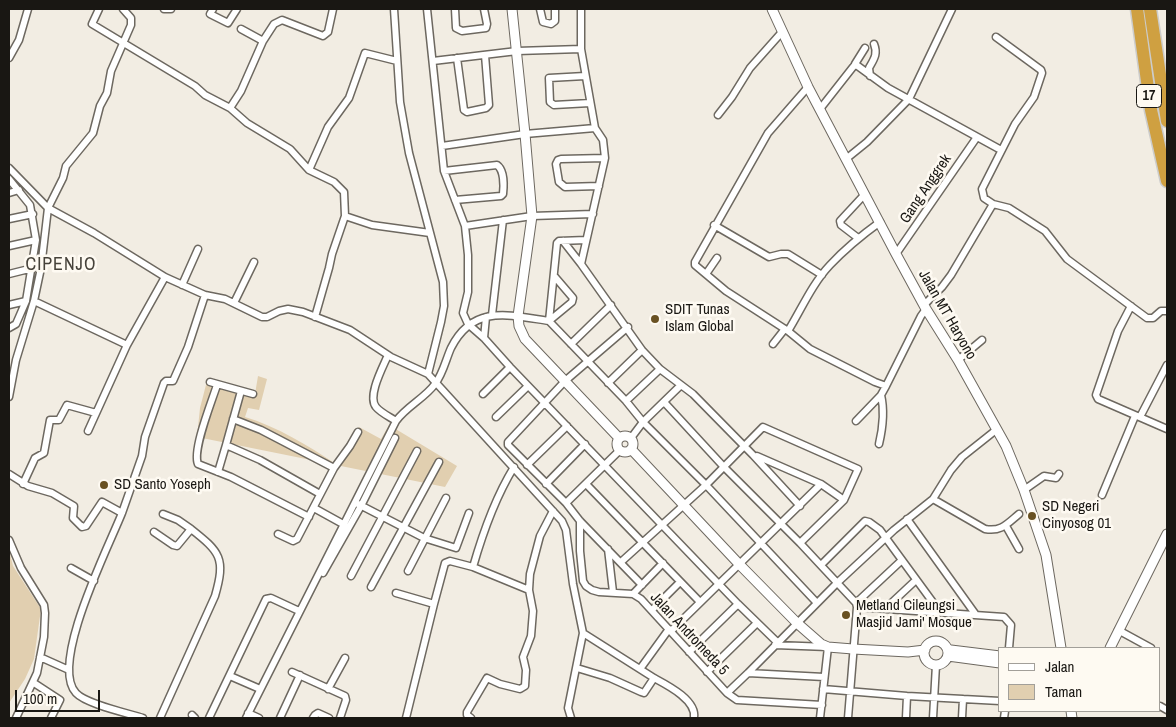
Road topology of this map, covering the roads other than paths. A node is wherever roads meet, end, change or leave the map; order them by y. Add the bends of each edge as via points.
1 (28, 9) edge
2 (99, 9) edge
3 (122, 9) edge
4 (164, 9) edge
5 (172, 9) edge
6 (213, 9) edge
7 (237, 9) edge
8 (333, 9) edge
9 (394, 9) edge
10 (427, 9) edge
11 (455, 9) edge
12 (484, 9) edge
13 (512, 9) edge
14 (540, 9) edge
15 (555, 9) edge
16 (581, 9) edge
17 (772, 9) edge
18 (952, 9) edge
19 (1137, 9) edge
20 (1150, 9) edge
21 (241, 29) dead end
22 (782, 32) junction
23 (996, 38) dead end
24 (263, 41) junction
25 (124, 42) junction
26 (874, 44) dead end
27 (865, 48) dead end
28 (581, 49) junction
29 (517, 51) junction
30 (485, 55) junction
31 (9, 58) edge
32 (458, 58) junction
33 (397, 61) junction
34 (433, 61) junction
35 (853, 67) dead end
36 (585, 76) junction
37 (870, 76) junction
38 (808, 87) junction
39 (909, 99) junction
40 (590, 103) junction
41 (230, 108) junction
42 (820, 109) junction
43 (718, 115) dead end
44 (1167, 120) edge
45 (595, 128) junction
46 (525, 134) junction
47 (976, 137) junction
48 (442, 146) junction
49 (1001, 150) junction
50 (605, 158) junction
51 (846, 159) junction
52 (9, 168) edge
53 (309, 170) junction
54 (444, 171) junction
55 (9, 179) edge
56 (1167, 181) edge
57 (599, 186) junction
58 (19, 190) junction
59 (9, 193) edge
60 (865, 194) junction
61 (455, 200) junction
62 (993, 204) junction
63 (48, 208) junction
64 (33, 214) junction
65 (592, 214) junction
66 (345, 216) junction
67 (532, 216) junction
68 (9, 219) edge
69 (503, 220) junction
70 (880, 222) junction
71 (714, 225) junction
72 (464, 226) junction
73 (430, 233) junction
74 (858, 238) junction
75 (36, 240) junction
76 (586, 240) junction
77 (563, 241) junction
78 (9, 246) edge
79 (198, 249) dead end
80 (896, 254) junction
81 (717, 258) dead end
82 (254, 262) dead end
83 (581, 264) junction
84 (33, 268) junction
85 (9, 274) edge
86 (706, 274) junction
87 (822, 275) junction
88 (165, 277) junction
89 (555, 277) junction
90 (182, 285) junction
91 (204, 295) junction
92 (30, 301) junction
93 (234, 303) junction
94 (9, 305) edge
95 (611, 305) junction
96 (1131, 306) junction
97 (925, 308) junction
98 (1167, 310) edge
99 (489, 316) junction
100 (518, 316) junction
101 (314, 317) junction
102 (549, 321) junction
103 (468, 324) junction
104 (628, 327) junction
105 (9, 328) edge
106 (786, 331) junction
107 (484, 338) junction
108 (982, 340) dead end
109 (571, 344) junction
110 (773, 344) dead end
111 (126, 345) junction
112 (642, 350) junction
113 (388, 355) junction
114 (958, 360) junction
115 (587, 362) junction
116 (1167, 365) edge
117 (510, 367) junction
118 (660, 369) junction
119 (428, 374) junction
120 (566, 380) junction
121 (608, 383) junction
122 (436, 384) junction
123 (682, 385) junction
124 (528, 386) junction
125 (886, 386) junction
126 (241, 390) junction
127 (253, 394) dead end
128 (483, 394) dead end
129 (881, 395) junction
130 (9, 397) edge
131 (626, 402) junction
132 (664, 402) junction
133 (545, 403) junction
134 (96, 414) junction
135 (1138, 416) junction
136 (496, 418) dead end
137 (234, 419) junction
138 (396, 421) junction
139 (856, 421) dead end
140 (643, 422) junction
141 (567, 426) junction
142 (1167, 429) edge
143 (996, 430) junction
144 (88, 431) dead end
145 (358, 432) dead end
146 (395, 438) dead end
147 (620, 438) junction
148 (631, 438) junction
149 (585, 444) junction
150 (879, 444) dead end
151 (226, 445) junction
152 (744, 446) junction
153 (632, 449) junction
154 (620, 450) junction
155 (417, 451) dead end
156 (753, 455) junction
157 (439, 462) dead end
158 (527, 465) junction
159 (605, 465) junction
160 (723, 466) junction
161 (514, 467) junction
162 (334, 468) junction
163 (218, 472) junction
164 (9, 474) edge
165 (1060, 474) dead end
166 (23, 484) junction
167 (546, 484) junction
168 (586, 484) junction
169 (821, 484) junction
170 (706, 485) junction
171 (1024, 490) junction
172 (320, 494) junction
173 (1102, 495) dead end
174 (446, 498) dead end
175 (933, 498) junction
176 (844, 500) junction
177 (355, 502) junction
178 (566, 503) junction
179 (685, 505) junction
180 (361, 506) junction
181 (800, 506) junction
182 (314, 508) junction
183 (553, 511) junction
184 (122, 513) junction
185 (468, 513) dead end
186 (163, 514) dead end
187 (1019, 514) dead end
188 (309, 517) junction
189 (382, 517) junction
190 (908, 518) junction
191 (580, 522) junction
192 (343, 524) junction
193 (662, 524) junction
194 (781, 525) junction
195 (1006, 526) junction
196 (404, 528) junction
197 (191, 529) junction
198 (154, 532) dead end
199 (278, 534) dead end
200 (1167, 534) edge
201 (424, 538) junction
202 (886, 538) junction
203 (9, 540) edge
204 (642, 542) junction
205 (761, 543) junction
206 (800, 543) junction
207 (608, 549) junction
208 (1019, 549) dead end
209 (902, 560) junction
210 (621, 562) junction
211 (663, 563) junction
212 (739, 564) junction
213 (821, 565) junction
214 (472, 567) junction
215 (71, 568) dead end
216 (408, 571) dead end
217 (323, 573) dead end
218 (350, 576) dead end
219 (916, 580) junction
220 (94, 581) junction
221 (680, 582) junction
222 (719, 583) junction
223 (837, 583) junction
224 (642, 584) junction
225 (371, 587) dead end
226 (529, 590) junction
227 (613, 592) junction
228 (396, 593) dead end
229 (633, 594) junction
230 (700, 602) junction
231 (817, 603) junction
232 (434, 604) junction
233 (738, 604) junction
234 (856, 605) junction
235 (885, 609) junction
236 (652, 610) junction
237 (299, 611) junction
238 (940, 612) junction
239 (976, 615) junction
240 (757, 623) junction
241 (797, 623) junction
242 (670, 630) junction
243 (1118, 630) junction
244 (583, 633) junction
245 (776, 644) junction
246 (828, 647) junction
247 (1009, 647) edge
248 (1062, 647) edge
249 (1110, 647) edge
250 (1149, 647) edge
251 (853, 649) junction
252 (925, 650) junction
253 (688, 652) junction
254 (948, 653) junction
255 (998, 656) edge
256 (40, 657) junction
257 (345, 658) dead end
258 (998, 663) edge
259 (936, 665) junction
260 (577, 668) junction
261 (640, 669) junction
262 (69, 670) junction
263 (292, 672) dead end
264 (707, 672) junction
265 (748, 673) junction
266 (300, 675) junction
267 (230, 676) junction
268 (654, 678) junction
269 (824, 678) junction
270 (34, 683) junction
271 (260, 689) junction
272 (328, 689) junction
273 (823, 689) junction
274 (850, 692) junction
275 (727, 693) junction
276 (907, 696) junction
277 (934, 697) junction
278 (963, 699) junction
279 (998, 701) edge
280 (822, 705) junction
281 (247, 716) edge
282 (16, 718) edge
283 (51, 718) edge
284 (143, 718) edge
285 (160, 718) edge
286 (209, 718) edge
287 (259, 718) edge
288 (280, 718) edge
289 (313, 718) edge
290 (328, 718) edge
291 (340, 718) edge
292 (406, 718) edge
293 (470, 718) edge
294 (571, 718) edge
295 (694, 718) edge
296 (820, 718) edge
297 (848, 718) edge
298 (906, 718) edge
299 (933, 718) edge
300 (962, 718) edge

1 - 31 street via 19,40
2 - 25 street via 92,24
3 - 25 street via 131,18
4 - 5 street
6 - 7 street via 210,14 228,23
8 - 24 street via 326,35 282,20 274,24
9 - 33 street
10 - 34 street
11 - 12 street via 456,28 462,31 486,28
13 - 29 street
14 - 15 street via 543,22 551,24 555,22
16 - 28 street
17 - 22 street, Jalan MT Haryono
18 - 39 street
19 - 56 highway, 17 via 1151,110
20 - 44 highway, 17
21 - 24 street
22 - 38 street, Jalan MT Haryono
22 - 43 street via 750,68
23 - 49 street via 1042,73 1034,97
24 - 41 street
25 - 41 street
25 - 63 street via 111,71 93,133 66,166
26 - 37 street via 876,57 869,68
27 - 37 street via 855,64
28 - 29 street
28 - 36 street
29 - 30 street
29 - 46 street
30 - 32 street
30 - 32 street via 489,105 467,112 464,110
32 - 34 street
33 - 53 street via 365,53 349,98 328,127
33 - 73 street via 409,153
34 - 48 street
35 - 42 street
36 - 40 street
36 - 40 street via 550,77 550,102 554,106
37 - 39 street
38 - 42 street, Jalan MT Haryono
38 - 71 street via 768,133
39 - 47 street
39 - 51 street
40 - 45 street
41 - 53 street via 247,123 290,149
42 - 51 street, Jalan MT Haryono
45 - 46 street
45 - 50 street via 603,140
46 - 48 street
46 - 67 street
47 - 49 street
47 - 80 street, Gang Anggrek
48 - 54 street
49 - 62 street via 982,189 984,198
50 - 57 street
50 - 57 street via 561,159 556,164 559,182 565,187
51 - 60 street, Jalan MT Haryono
52 - 63 street
53 - 66 street via 334,182 344,192
54 - 61 street
54 - 61 street via 497,165 502,170 504,190 501,196
55 - 58 street
57 - 65 street
58 - 59 street
58 - 64 street
60 - 70 street, Jalan MT Haryono
60 - 74 street via 840,221
61 - 72 street
62 - 96 street via 1009,208 1045,231 1067,259
62 - 97 street via 951,275
63 - 88 street
63 - 92 street via 41,268
64 - 68 street
64 - 75 street
65 - 67 street
65 - 76 street
66 - 73 street via 372,225
66 - 101 street
67 - 69 street
67 - 100 street
69 - 72 street
69 - 99 street
70 - 74 street
70 - 80 street, Jalan MT Haryono
71 - 86 street via 695,262
71 - 87 street via 769,257 788,254
72 - 103 street via 469,278 463,313
73 - 119 street via 443,282 444,306
74 - 87 street
75 - 78 street
75 - 84 street
76 - 77 street
76 - 83 street
77 - 83 street
77 - 89 street via 557,243
79 - 90 street
80 - 97 street, Jalan MT Haryono
81 - 86 street
82 - 93 street
83 - 95 street
84 - 85 street
84 - 92 street
86 - 106 street
87 - 106 street
88 - 90 street
88 - 111 street
89 - 102 street
89 - 102 street via 574,300
90 - 91 street
91 - 93 street
91 - 184 street via 188,347 173,381 164,383
92 - 94 street
92 - 105 street via 16,324
92 - 111 street
92 - 130 street
93 - 101 street via 262,317 288,309
95 - 104 street
95 - 109 street
96 - 98 street via 1149,318
96 - 135 street via 1118,331 1096,395 1098,399
97 - 114 street, Jalan MT Haryono
97 - 125 street
99 - 100 street
99 - 103 street
99 - 107 street
100 - 102 street
100 - 120 street via 525,339
101 - 113 street via 350,330
102 - 109 street
103 - 107 street
103 - 122 street via 452,347
104 - 112 street
104 - 115 street
106 - 110 street
106 - 125 street via 828,360
107 - 117 street
108 - 114 street
109 - 115 street
111 - 134 street
112 - 118 street
112 - 121 street
113 - 119 street
113 - 138 street via 374,390 374,402
114 - 143 street, Jalan MT Haryono
115 - 120 street
115 - 121 street
116 - 135 street
117 - 124 street
117 - 128 street
118 - 123 street
118 - 131 street
119 - 122 street
120 - 133 street
120 - 147 street
121 - 131 street
122 - 138 street
122 - 161 street
123 - 132 street
123 - 152 street
124 - 133 street
124 - 136 street
125 - 129 street
126 - 127 street
126 - 137 street
126 - 163 street via 214,383 196,457 198,464
129 - 139 street
129 - 150 street via 884,417
131 - 140 street
132 - 140 street
132 - 160 street
133 - 141 street
133 - 158 street via 508,442 508,447
134 - 144 street
134 - 166 street via 67,405 58,420 50,420 44,453 36,458
135 - 142 street
135 - 173 street
137 - 151 street
137 - 162 street
138 - 177 street
140 - 148 street
140 - 170 street
141 - 149 street
141 - 158 street
143 - 171 street, Jalan MT Haryono
143 - 175 street via 962,457
145 - 162 street
146 - 180 street
147 - 148 street via 625,435
147 - 154 street via 617,444
148 - 153 street
149 - 159 street
149 - 167 street
151 - 163 street
151 - 172 street
152 - 156 street
152 - 160 street
152 - 176 street via 764,427 856,467 858,472
153 - 154 street
153 - 179 street
154 - 159 street
155 - 189 street
156 - 169 street
156 - 181 street
157 - 196 street
158 - 167 street
159 - 168 street
159 - 193 street
160 - 170 street
160 - 194 street
161 - 183 street
161 - 214 street via 500,491
162 - 172 street
163 - 188 street
164 - 166 street
165 - 171 street via 1054,478 1044,476
166 - 184 street via 52,493 74,506 73,518 82,527 102,502
167 - 178 street
168 - 178 street
168 - 204 street
169 - 176 street
169 - 181 street
170 - 179 street
170 - 205 street
171 - 248 street, Jalan MT Haryono via 1046,555
172 - 182 street
174 - 201 street
175 - 190 street
175 - 195 street via 984,529 999,530
176 - 206 street
177 - 180 street
177 - 192 street
178 - 191 street
179 - 193 street
179 - 212 street
180 - 189 street
180 - 217 street
181 - 194 street
182 - 188 street
182 - 192 street
183 - 226 street via 540,536
183 - 244 street via 566,530
184 - 220 street
185 - 201 street via 456,548
186 - 197 street
187 - 195 street
188 - 199 street via 295,540
189 - 196 street
189 - 218 street
190 - 202 street
190 - 239 street
191 - 207 street
191 - 227 street, Jalan Andromeda 5 via 583,581 592,590
192 - 237 street
193 - 204 street
193 - 222 street
194 - 205 street
194 - 206 street
195 - 208 street
196 - 201 street
196 - 225 street
197 - 198 street via 177,546
197 - 285 street via 212,546 220,558 218,584
200 - 243 street
201 - 216 street
202 - 209 street
202 - 213 street via 865,521
202 - 223 street
203 - 256 street via 21,568 44,605
204 - 210 street
204 - 211 street
205 - 212 street
205 - 231 street
206 - 213 street
207 - 210 street
207 - 227 street
209 - 219 street
209 - 234 street
210 - 224 street
211 - 221 street
211 - 224 street
212 - 222 street
212 - 241 street
213 - 223 street
214 - 226 street
214 - 232 street via 447,561
215 - 220 street
219 - 235 street
219 - 238 street
220 - 262 street via 78,619
221 - 230 street
221 - 236 street
222 - 230 street
222 - 233 street
223 - 231 street
223 - 234 street
224 - 229 street
226 - 293 street via 533,611 531,636 523,657 525,686 520,689 487,678 467,712
227 - 229 street, Jalan Andromeda 5
228 - 232 street
229 - 236 street, Jalan Andromeda 5
230 - 242 street
231 - 241 street
232 - 292 street
233 - 240 street
233 - 253 street
234 - 235 street
234 - 251 street
235 - 238 street
236 - 242 street, Jalan Andromeda 5
237 - 267 street via 271,598 266,599
237 - 271 street
238 - 239 street
239 - 247 street via 1008,620
240 - 245 street
240 - 264 street
241 - 245 street
241 - 246 street
242 - 253 street, Jalan Andromeda 5
242 - 261 street
243 - 249 street
243 - 250 street
244 - 260 street
244 - 261 street
245 - 246 street
245 - 265 street
246 - 251 street
246 - 269 street
251 - 252 street
251 - 274 street
252 - 254 street via 926,646 938,641 945,644
252 - 259 street via 926,658
253 - 264 street, Jalan Andromeda 5
254 - 255 street
254 - 258 street
254 - 259 street via 944,663
256 - 262 street
256 - 270 street
257 - 272 street
259 - 277 street
260 - 268 street via 644,693
260 - 294 street via 568,708
261 - 268 street
262 - 284 street via 71,684 78,695
263 - 266 street
264 - 275 street, Jalan Andromeda 5
265 - 269 street
265 - 275 street
266 - 272 street
266 - 288 street
267 - 271 street
267 - 286 street
268 - 295 street via 681,694 694,712
269 - 273 street
270 - 282 street
270 - 283 street via 60,700
271 - 281 street
272 - 291 street via 346,698
273 - 274 street
273 - 280 street
274 - 276 street
274 - 297 street
275 - 280 street, Jalan Andromeda 5 via 737,700
276 - 277 street
276 - 298 street
277 - 278 street
277 - 299 street
278 - 279 street
278 - 300 street
280 - 296 street
281 - 287 street
289 - 290 street via 318,713

